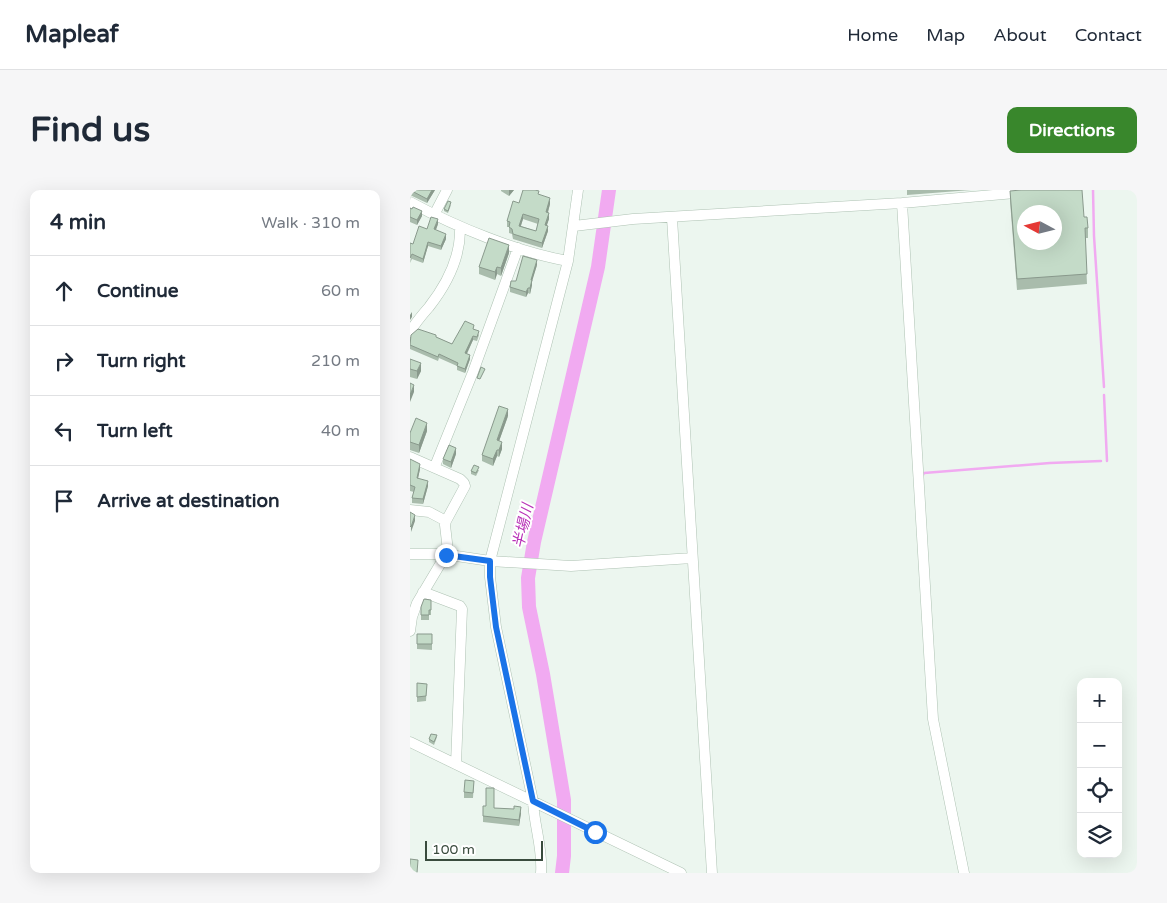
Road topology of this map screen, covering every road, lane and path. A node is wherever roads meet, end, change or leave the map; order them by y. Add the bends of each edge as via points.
1 (447, 190) edge
2 (578, 190) edge
3 (1050, 190) edge
4 (410, 202) edge
5 (902, 203) junction
6 (434, 215) junction
7 (672, 218) junction
8 (576, 225) junction
9 (460, 227) junction
10 (518, 248) junction
11 (568, 261) junction
12 (410, 332) edge
13 (410, 457) edge
14 (434, 466) junction
15 (410, 510) edge
16 (446, 521) junction
17 (410, 554) edge
18 (446, 555) junction
19 (692, 558) junction
20 (492, 561) junction
21 (423, 592) junction
22 (410, 631) edge
23 (410, 742) edge
24 (456, 764) junction
25 (535, 802) junction
26 (541, 873) edge
27 (681, 873) edge
28 (712, 873) edge
29 (964, 873) edge

1 - 6 street
2 - 8 street
3 - 5 street
4 - 6 street
5 - 7 street
5 - 29 street via 933,719
6 - 9 street
7 - 8 street
7 - 19 street
8 - 11 street
9 - 10 street
9 - 12 street via 453,267
10 - 11 street
10 - 14 street via 474,372
11 - 20 street
13 - 14 street
14 - 16 street via 464,483 464,489
15 - 16 street via 429,512
16 - 18 street via 449,548
17 - 18 street
18 - 20 street
18 - 21 street
19 - 20 street via 571,566
19 - 28 street
20 - 25 street via 490,577 496,627
21 - 22 street via 412,617
21 - 24 street via 462,609
23 - 24 street
24 - 25 street
25 - 26 street via 533,814 542,859
25 - 27 street

